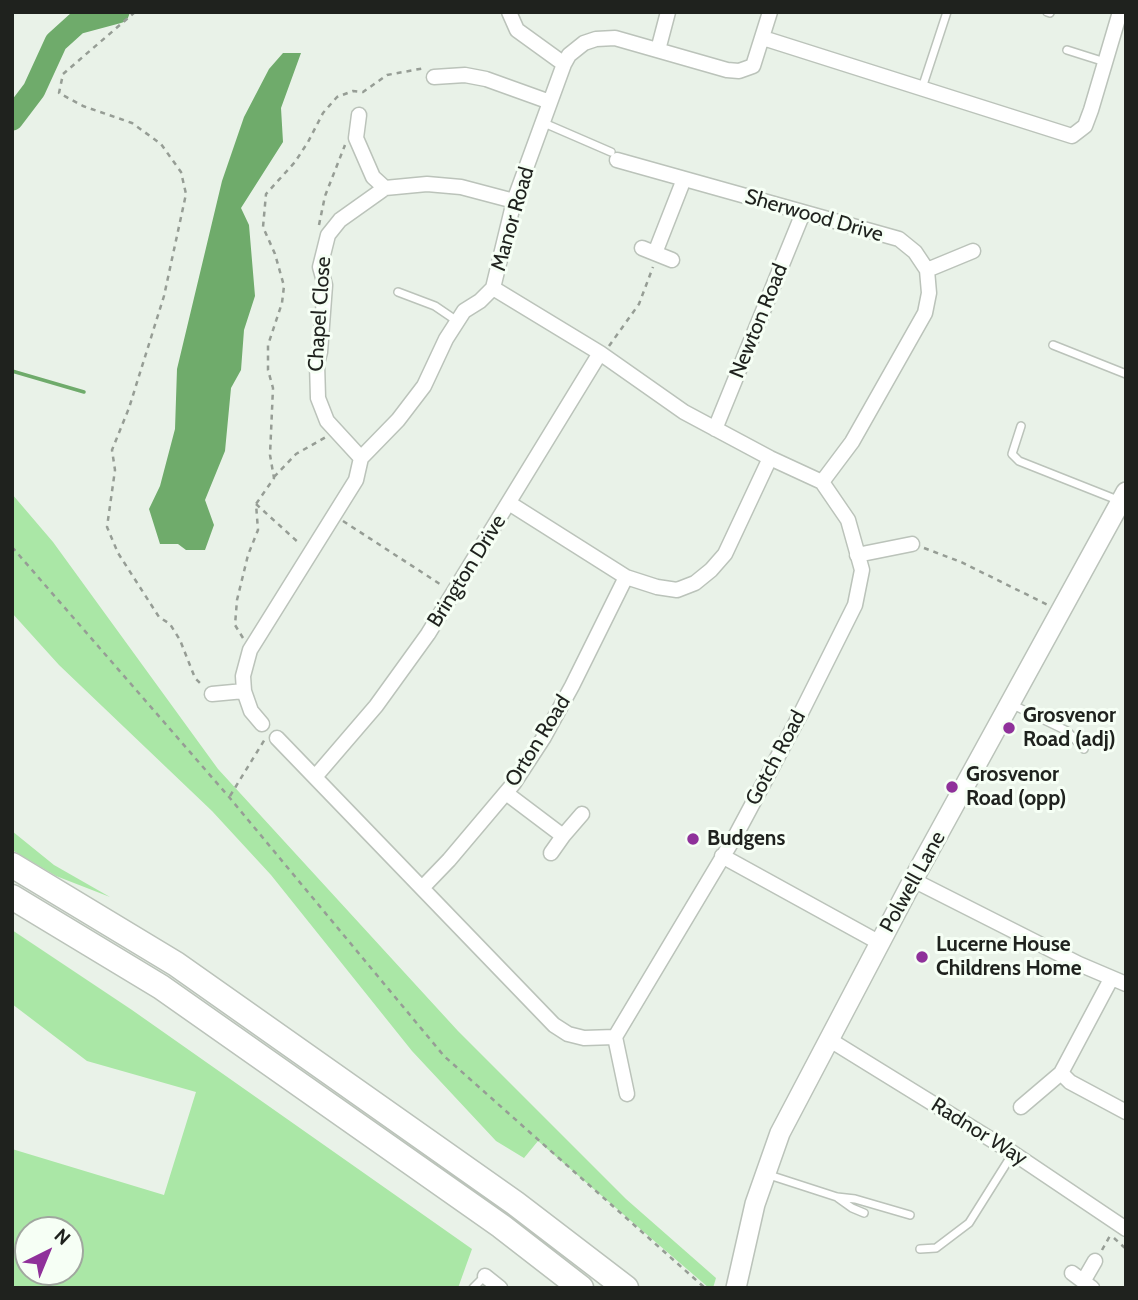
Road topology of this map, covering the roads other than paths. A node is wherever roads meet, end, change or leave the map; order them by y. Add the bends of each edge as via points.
1 (509, 12) edge
2 (668, 12) edge
3 (770, 12) edge
4 (947, 12) edge
5 (1120, 12) edge
6 (763, 38) junction
7 (658, 50) junction
8 (1067, 50) dead end
9 (1105, 62) junction
10 (564, 64) junction
11 (434, 77) road end
12 (922, 89) junction
13 (550, 102) junction
14 (358, 119) road end
15 (544, 123) junction
16 (614, 156) joint
17 (684, 179) junction
18 (385, 188) junction
19 (514, 201) junction
20 (803, 213) junction
21 (973, 251) dead end
22 (672, 260) dead end
23 (927, 270) junction
24 (493, 288) junction
25 (398, 292) dead end
26 (458, 321) junction
27 (1053, 345) dead end
28 (600, 353) junction
29 (1126, 374) edge
30 (1021, 426) dead end
31 (715, 429) junction
32 (361, 458) junction
33 (770, 458) junction
34 (822, 482) junction
35 (1123, 496) edge
36 (509, 503) junction
37 (912, 544) road end
38 (857, 555) junction
39 (626, 577) junction
40 (244, 691) junction
41 (212, 694) road end
42 (1010, 703) junction
43 (1084, 749) dead end
44 (315, 777) junction
45 (506, 793) junction
46 (582, 814) dead end
47 (563, 836) junction
48 (551, 853) dead end
49 (722, 856) junction
50 (12, 865) edge
51 (913, 880) junction
52 (423, 887) junction
53 (12, 897) edge
54 (880, 943) junction
55 (1111, 979) junction
56 (1126, 984) edge
57 (615, 1037) junction
58 (830, 1040) junction
59 (1061, 1073) junction
60 (627, 1094) dead end
61 (1021, 1107) dead end
62 (1126, 1112) edge
63 (1013, 1153) junction
64 (765, 1174) junction
65 (837, 1197) junction
66 (864, 1213) dead end
67 (910, 1215) dead end
68 (1126, 1229) edge
69 (920, 1249) dead end
70 (1096, 1261) road end
71 (485, 1276) joint
72 (1083, 1280) edge
73 (473, 1288) edge
74 (500, 1288) edge
75 (582, 1288) edge
76 (626, 1288) edge
77 (736, 1288) edge

1 - 10 street via 517,30
2 - 7 street
3 - 6 street, Manor Road
4 - 12 lane
5 - 9 street
6 - 7 street, Manor Road via 753,66 739,71
6 - 12 street
7 - 10 street, Manor Road via 615,38 596,39 577,49
8 - 9 lane
9 - 12 street via 1084,126 1072,136
10 - 13 street, Manor Road
11 - 13 street via 486,79
13 - 15 street, Manor Road
14 - 18 street via 356,138 373,177
15 - 16 lane
15 - 19 street, Manor Road
16 - 17 street, Sherwood Drive
17 - 20 street, Sherwood Drive
17 - 22 street via 648,250
18 - 19 street, Chapel Close via 461,187
18 - 32 street, Chapel Close via 328,234 320,267 325,285 318,398 327,421
19 - 24 street, Manor Road
20 - 23 street, Sherwood Drive via 898,239 915,252
20 - 31 street, Newton Road
21 - 23 street
23 - 34 street via 925,313 852,442
24 - 26 street, Manor Road
24 - 28 street, Gotch Road
25 - 26 lane
26 - 32 street, Manor Road via 424,386
27 - 29 lane
28 - 31 street, Gotch Road
28 - 36 street, Brington Drive
30 - 35 lane via 1012,454 1019,461
31 - 33 street, Gotch Road
32 - 40 street, Manor Road via 356,480 250,650
33 - 34 street, Gotch Road
33 - 39 street via 725,554 711,570 677,590
34 - 38 street, Gotch Road via 849,520
35 - 42 street, Polwell Lane
36 - 39 street
36 - 44 street, Brington Drive via 428,634 376,706
37 - 38 street
38 - 49 street, Gotch Road via 862,570 855,604
39 - 45 street, Orton Road via 544,737
40 - 41 street
40 - 44 street via 251,711 269,733
42 - 43 lane via 1067,731
42 - 51 street, Polwell Lane
44 - 52 street
45 - 47 street
45 - 52 street, Orton Road
46 - 47 street
47 - 48 street
49 - 54 street
49 - 57 street, Gotch Road
50 - 76 highway via 176,964 515,1203
51 - 54 street, Polwell Lane
51 - 55 street
52 - 57 street via 554,1025 584,1038
53 - 75 highway via 161,987
54 - 58 street, Polwell Lane
55 - 56 street
55 - 59 street
57 - 60 street
58 - 63 street, Radnor Way
58 - 64 street, Polwell Lane via 780,1133
59 - 61 street
59 - 62 street
63 - 68 street, Radnor Way
63 - 69 lane via 969,1223 936,1248
64 - 65 lane
64 - 77 street, Polwell Lane
65 - 66 lane
65 - 67 lane
70 - 72 street
71 - 73 lane
71 - 74 street

